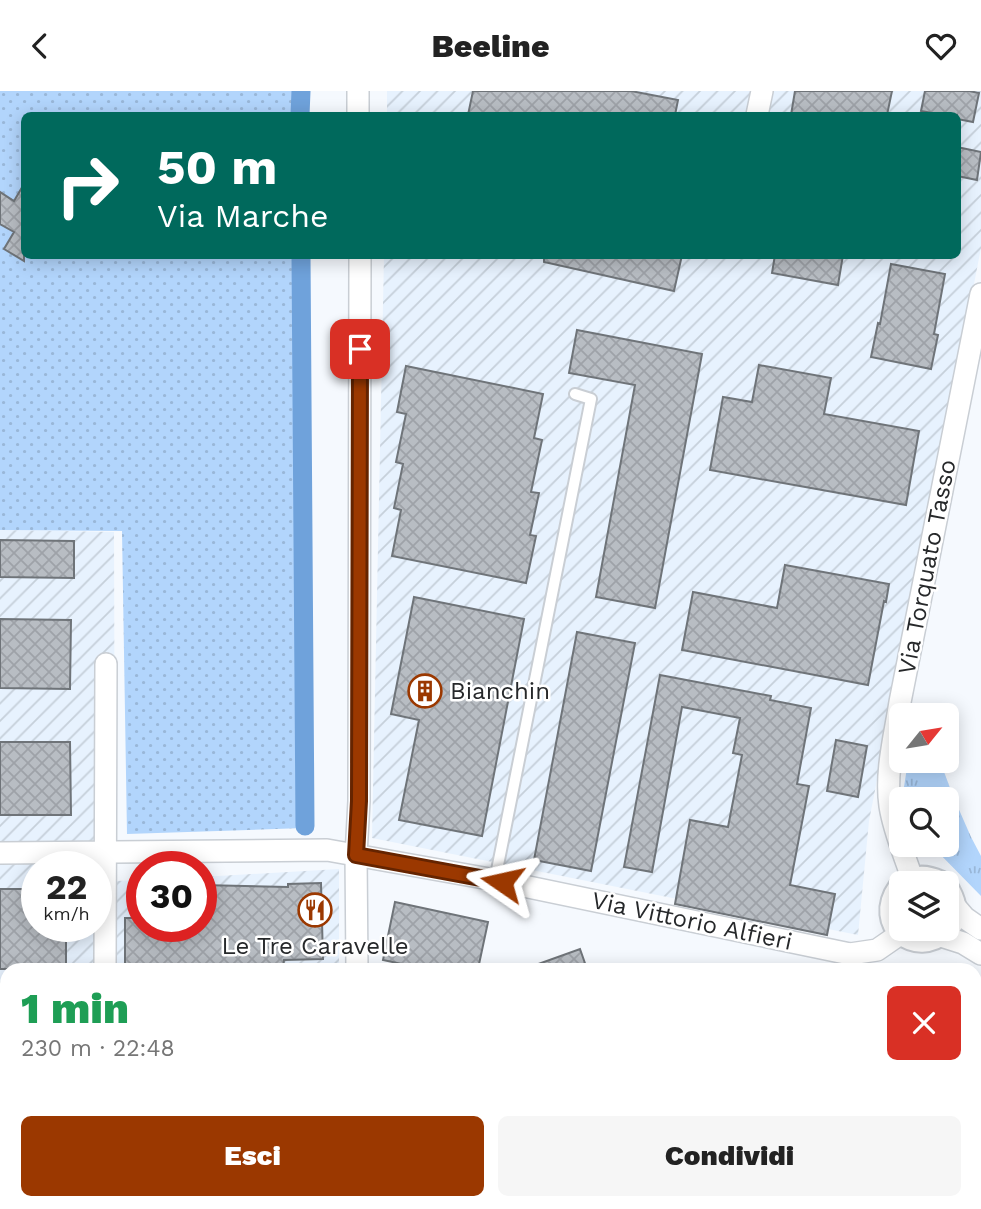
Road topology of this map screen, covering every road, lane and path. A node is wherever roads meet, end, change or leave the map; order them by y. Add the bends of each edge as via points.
1 (358, 91) edge
2 (762, 91) edge
3 (358, 112) edge
4 (758, 112) edge
5 (360, 265) edge
6 (981, 294) edge
7 (977, 334) edge
8 (575, 394) dead end
9 (106, 664) dead end
10 (106, 851) edge
11 (112, 852) edge
12 (0, 853) edge
13 (21, 853) edge
14 (356, 855) junction
15 (904, 871) edge
16 (495, 880) junction
17 (959, 916) edge
18 (981, 929) edge
19 (959, 936) edge
20 (890, 941) edge
21 (105, 942) edge
22 (981, 954) edge
23 (105, 963) edge
24 (357, 963) edge

1 - 3 street
2 - 4 street
5 - 14 street
6 - 7 street, Via Torquato Tasso
7 - 15 street, Via Torquato Tasso via 890,768 890,803
8 - 16 lane via 592,399
9 - 10 street
11 - 14 street, Via Vittorio Alfieri via 327,850
12 - 13 street, Via Vittorio Alfieri
14 - 16 street, Via Vittorio Alfieri
14 - 24 street
16 - 20 street, Via Vittorio Alfieri via 850,954 877,950
17 - 18 street
19 - 22 street
21 - 23 street

